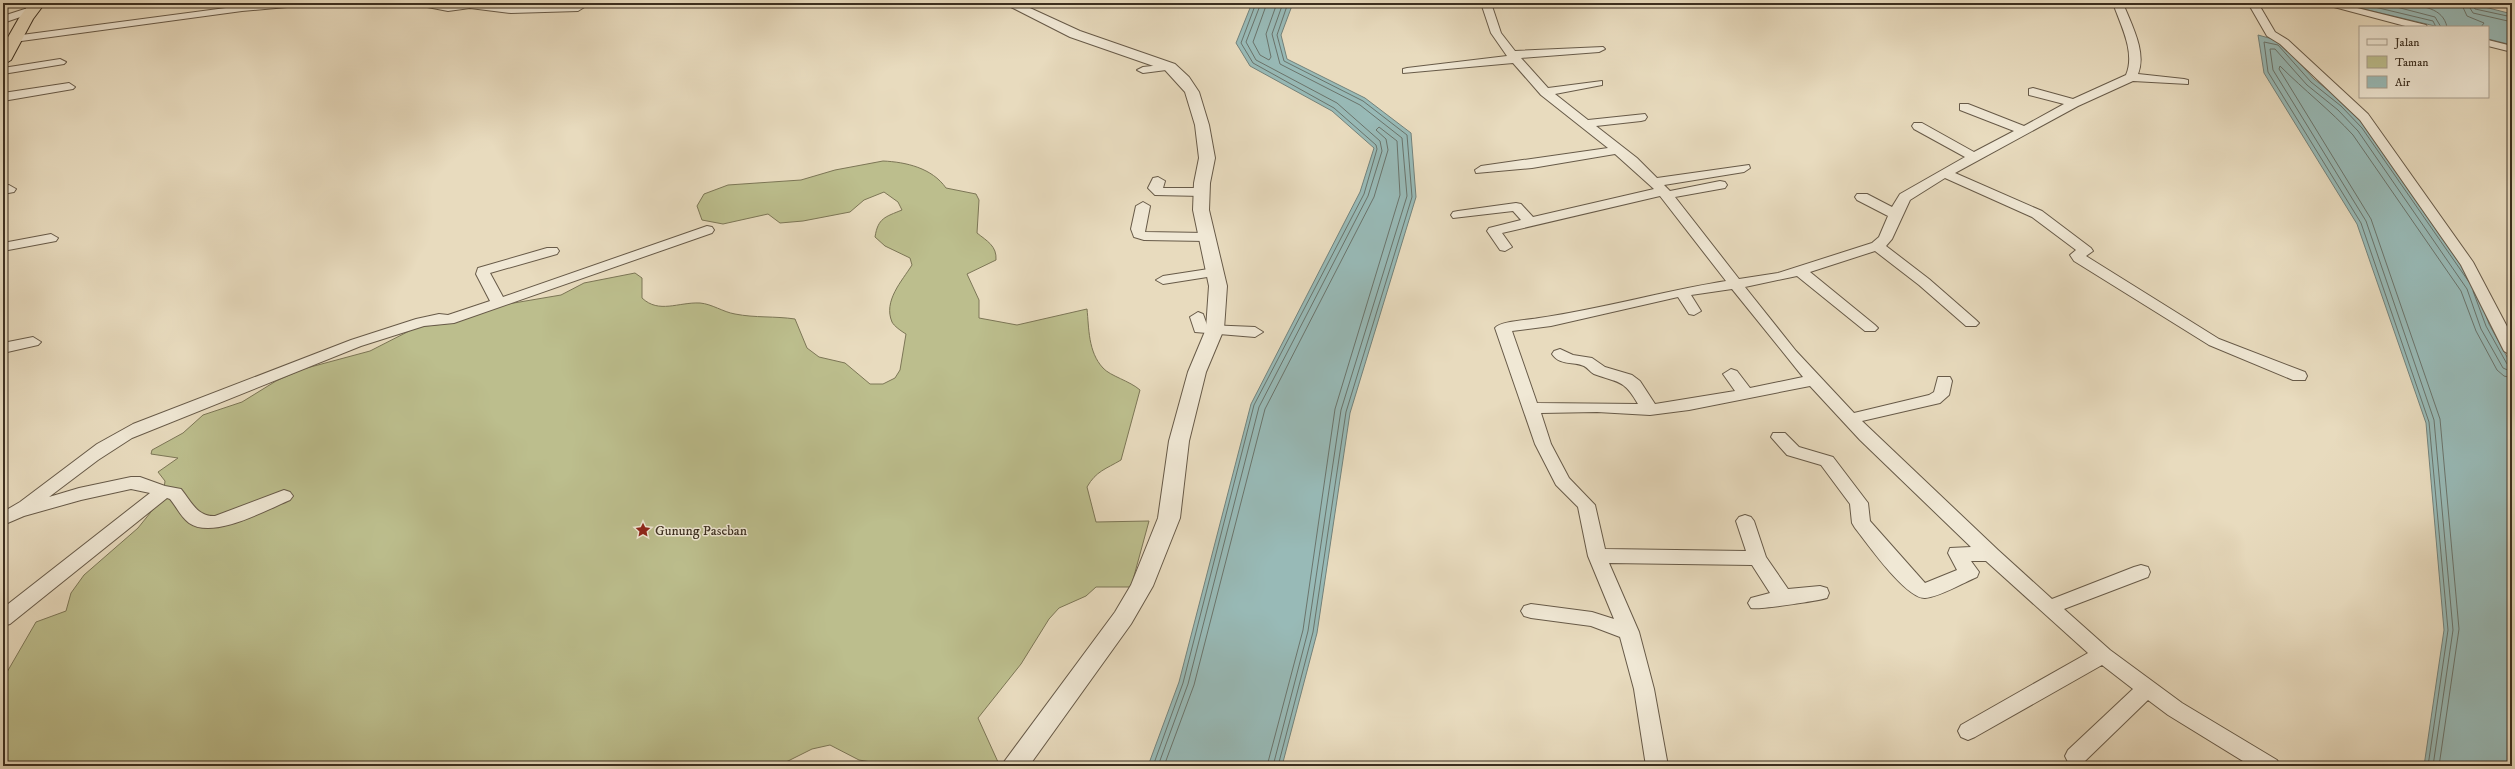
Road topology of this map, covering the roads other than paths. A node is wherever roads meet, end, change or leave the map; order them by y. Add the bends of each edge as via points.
1 (298, 3) edge
2 (421, 3) edge
3 (586, 3) edge
4 (1009, 3) edge
5 (1486, 3) edge
6 (2118, 3) edge
7 (2253, 3) edge
8 (2324, 3) edge
9 (34, 6) edge
10 (5, 14) edge
11 (2418, 26) edge
12 (14, 39) junction
13 (2489, 43) edge
14 (1599, 48) dead end
15 (2512, 49) edge
16 (1514, 57) junction
17 (3, 60) edge
18 (60, 62) dead end
19 (1170, 67) junction
20 (1143, 70) dead end
21 (3, 71) edge
22 (1407, 71) dead end
23 (2130, 77) junction
24 (2184, 82) dead end
25 (1598, 83) dead end
26 (69, 87) dead end
27 (1545, 92) junction
28 (2033, 92) dead end
29 (3, 97) edge
30 (2074, 103) junction
31 (1964, 107) dead end
32 (1641, 117) dead end
33 (1586, 124) junction
34 (1918, 126) dead end
35 (2024, 130) junction
36 (1617, 150) junction
37 (1975, 158) junction
38 (1744, 168) dead end
39 (1480, 170) dead end
40 (1946, 174) junction
41 (1158, 181) dead end
42 (1720, 185) dead end
43 (1662, 189) junction
44 (1202, 192) junction
45 (1862, 197) dead end
46 (1143, 206) dead end
47 (1896, 214) junction
48 (1458, 215) dead end
49 (1530, 222) junction
50 (707, 230) dead end
51 (1206, 237) junction
52 (51, 238) dead end
53 (1877, 246) junction
54 (3, 247) edge
55 (1505, 247) dead end
56 (552, 251) dead end
57 (1215, 272) junction
58 (1800, 272) junction
59 (1163, 280) dead end
60 (1736, 284) junction
61 (1682, 292) junction
62 (499, 303) junction
63 (1694, 311) dead end
64 (1192, 317) dead end
65 (1216, 323) junction
66 (1971, 323) dead end
67 (1870, 328) dead end
68 (1255, 332) dead end
69 (33, 342) dead end
70 (3, 348) edge
71 (2512, 351) edge
72 (1560, 354) dead end
73 (1731, 374) dead end
74 (2299, 376) dead end
75 (1813, 380) junction
76 (1944, 381) dead end
77 (1746, 394) junction
78 (1530, 408) junction
79 (1650, 410) junction
80 (1850, 419) junction
81 (1779, 437) dead end
82 (163, 492) junction
83 (284, 496) dead end
84 (20, 513) junction
85 (3, 519) edge
86 (1744, 521) dead end
87 (1991, 555) junction
88 (1597, 556) junction
89 (1757, 558) junction
90 (2141, 572) dead end
91 (1820, 593) dead end
92 (1783, 598) junction
93 (1758, 603) dead end
94 (2048, 608) junction
95 (1531, 611) dead end
96 (3, 619) edge
97 (1629, 632) junction
98 (2103, 655) junction
99 (2146, 688) junction
100 (1968, 731) dead end
101 (2076, 756) dead end
102 (2262, 764) edge
103 (1014, 766) edge
104 (1657, 766) edge

1 - 12 street via 242,8
2 - 3 street via 448,8 470,5 511,10 573,8 584,6
4 - 19 street via 1035,17
5 - 16 street via 1496,33
6 - 23 street via 2133,45 2134,69
7 - 71 street via 2271,34 2284,42 2364,116 2468,265
8 - 11 street
9 - 10 street
9 - 12 highway
12 - 17 highway
13 - 15 street
14 - 16 street
16 - 22 street
16 - 27 street
18 - 21 street
19 - 20 street
19 - 44 street via 1192,92 1202,125 1207,158
23 - 24 street
23 - 30 street
25 - 27 street
26 - 29 street
27 - 33 street
28 - 30 street
30 - 35 street
31 - 35 street
32 - 33 street
33 - 36 street
34 - 37 street
35 - 37 street
36 - 39 street
36 - 43 street
37 - 40 street
38 - 43 street
40 - 47 street via 1905,198
40 - 74 street via 2037,214 2086,251 2077,255 2079,258 2214,342
41 - 44 street via 1155,188 1160,192
42 - 43 street
43 - 49 street
43 - 60 street
44 - 51 street via 1201,210
45 - 47 street
46 - 51 street via 1139,234
47 - 53 street via 1889,234
48 - 49 street via 1516,208
49 - 55 street via 1494,231
50 - 62 street
51 - 57 street
52 - 54 street
53 - 58 street
53 - 66 street
56 - 62 street via 484,271 483,274
57 - 59 street
57 - 65 street via 1218,286
58 - 60 street
58 - 67 street
60 - 61 street
60 - 75 street
61 - 63 street
61 - 78 street via 1551,321 1503,328
62 - 84 street via 449,320 422,322 356,344 116,438
64 - 65 street via 1200,329
65 - 68 street
65 - 103 street via 1197,372 1182,428 1173,472 1169,518 1142,586 1123,618
69 - 70 street
72 - 79 street via 1568,360 1586,361 1597,369 1627,377 1633,381
73 - 77 street
75 - 77 street
75 - 80 street
76 - 80 street via 1940,395 1934,399
77 - 79 street
78 - 79 street via 1597,407
78 - 88 street via 1538,432 1562,481 1586,505
80 - 87 street
81 - 87 street via 1793,451 1827,461 1859,503 1861,523 1920,590 1925,591 1970,572 1959,559 1958,553
82 - 83 street via 175,493 198,522 206,524
82 - 84 street via 140,483 131,483 79,494
82 - 96 street
84 - 85 street
86 - 89 street
87 - 94 street
88 - 89 street
88 - 97 street
89 - 92 street
90 - 94 street
91 - 92 street
92 - 93 street
94 - 98 street
95 - 97 street via 1592,619
97 - 104 street via 1644,689
98 - 99 street
98 - 100 street
99 - 101 street
99 - 102 street

